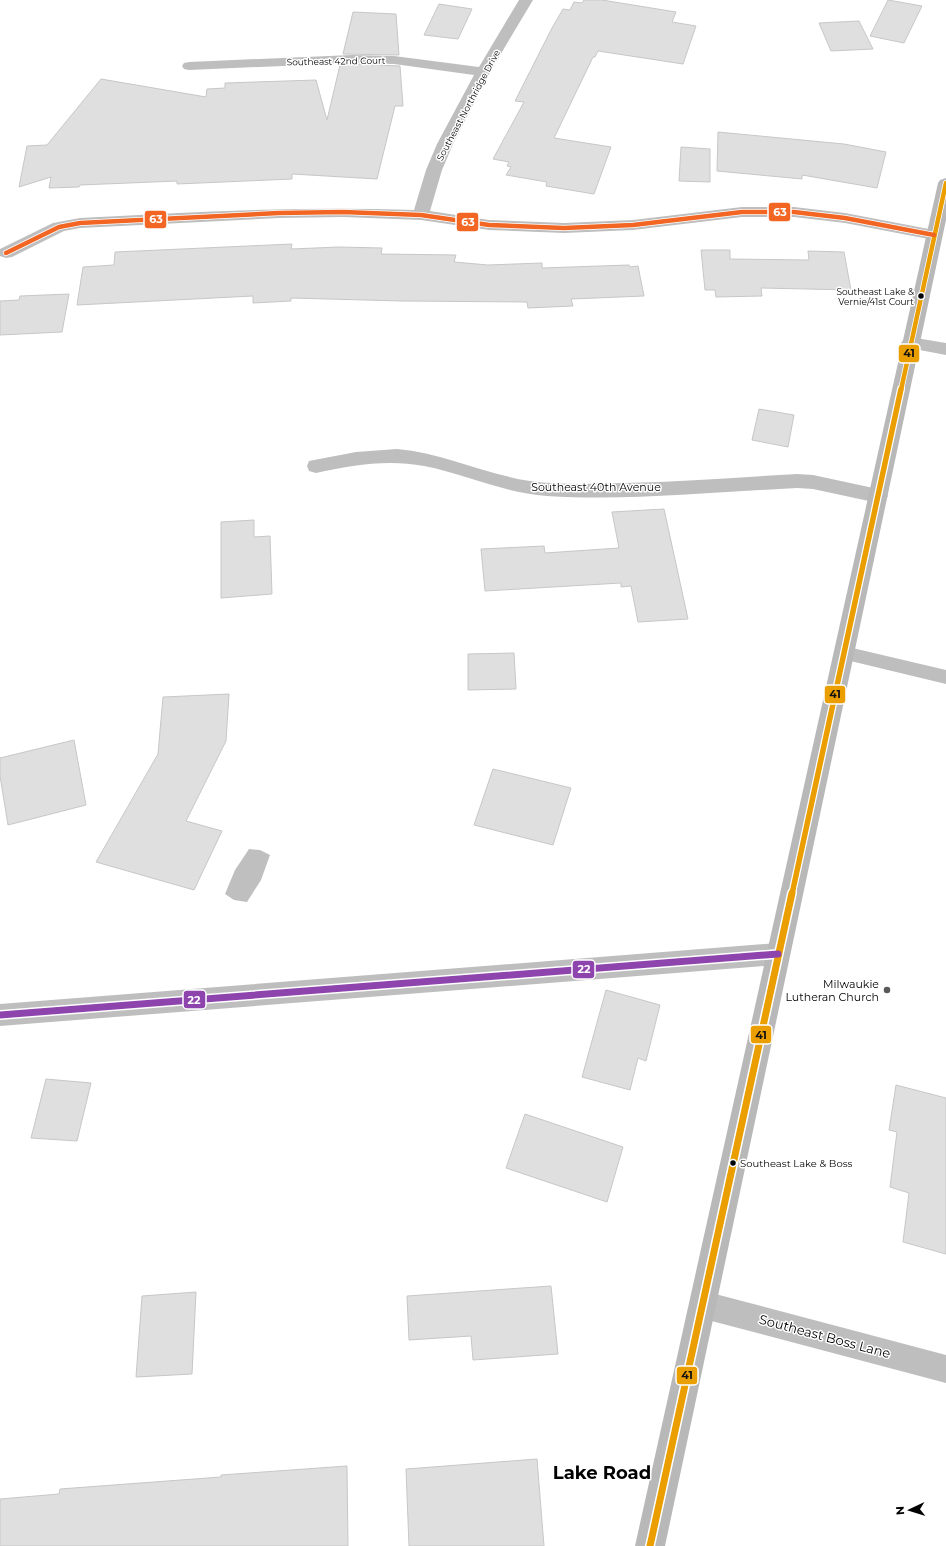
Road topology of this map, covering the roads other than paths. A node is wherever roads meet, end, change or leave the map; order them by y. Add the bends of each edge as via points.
1 (526, 0) edge
2 (189, 66) dead end
3 (483, 72) junction
4 (946, 182) edge
5 (421, 215) junction
6 (934, 235) junction
7 (6, 253) dead end
8 (910, 343) junction
9 (946, 349) edge
10 (316, 466) dead end
11 (878, 496) junction
12 (844, 653) junction
13 (946, 677) edge
14 (778, 954) junction
15 (0, 1015) edge
16 (704, 1305) junction
17 (946, 1369) edge
18 (650, 1546) edge

1 - 3 street, Southeast Northridge Drive
2 - 3 street, Southeast 42nd Court via 387,59
3 - 5 street, Southeast Northridge Drive via 434,170
4 - 6 main road
5 - 6 street via 489,224 564,228 633,225 742,212 794,212 845,218
5 - 7 street via 279,213 80,223 59,227
6 - 8 main road
8 - 9 street
8 - 11 main road
10 - 11 street, Southeast 40th Avenue via 383,455 424,460 516,486 546,489 797,481
11 - 12 main road
12 - 13 lane
12 - 14 main road
14 - 15 street
14 - 16 main road
16 - 17 street, Southeast Boss Lane
16 - 18 main road

